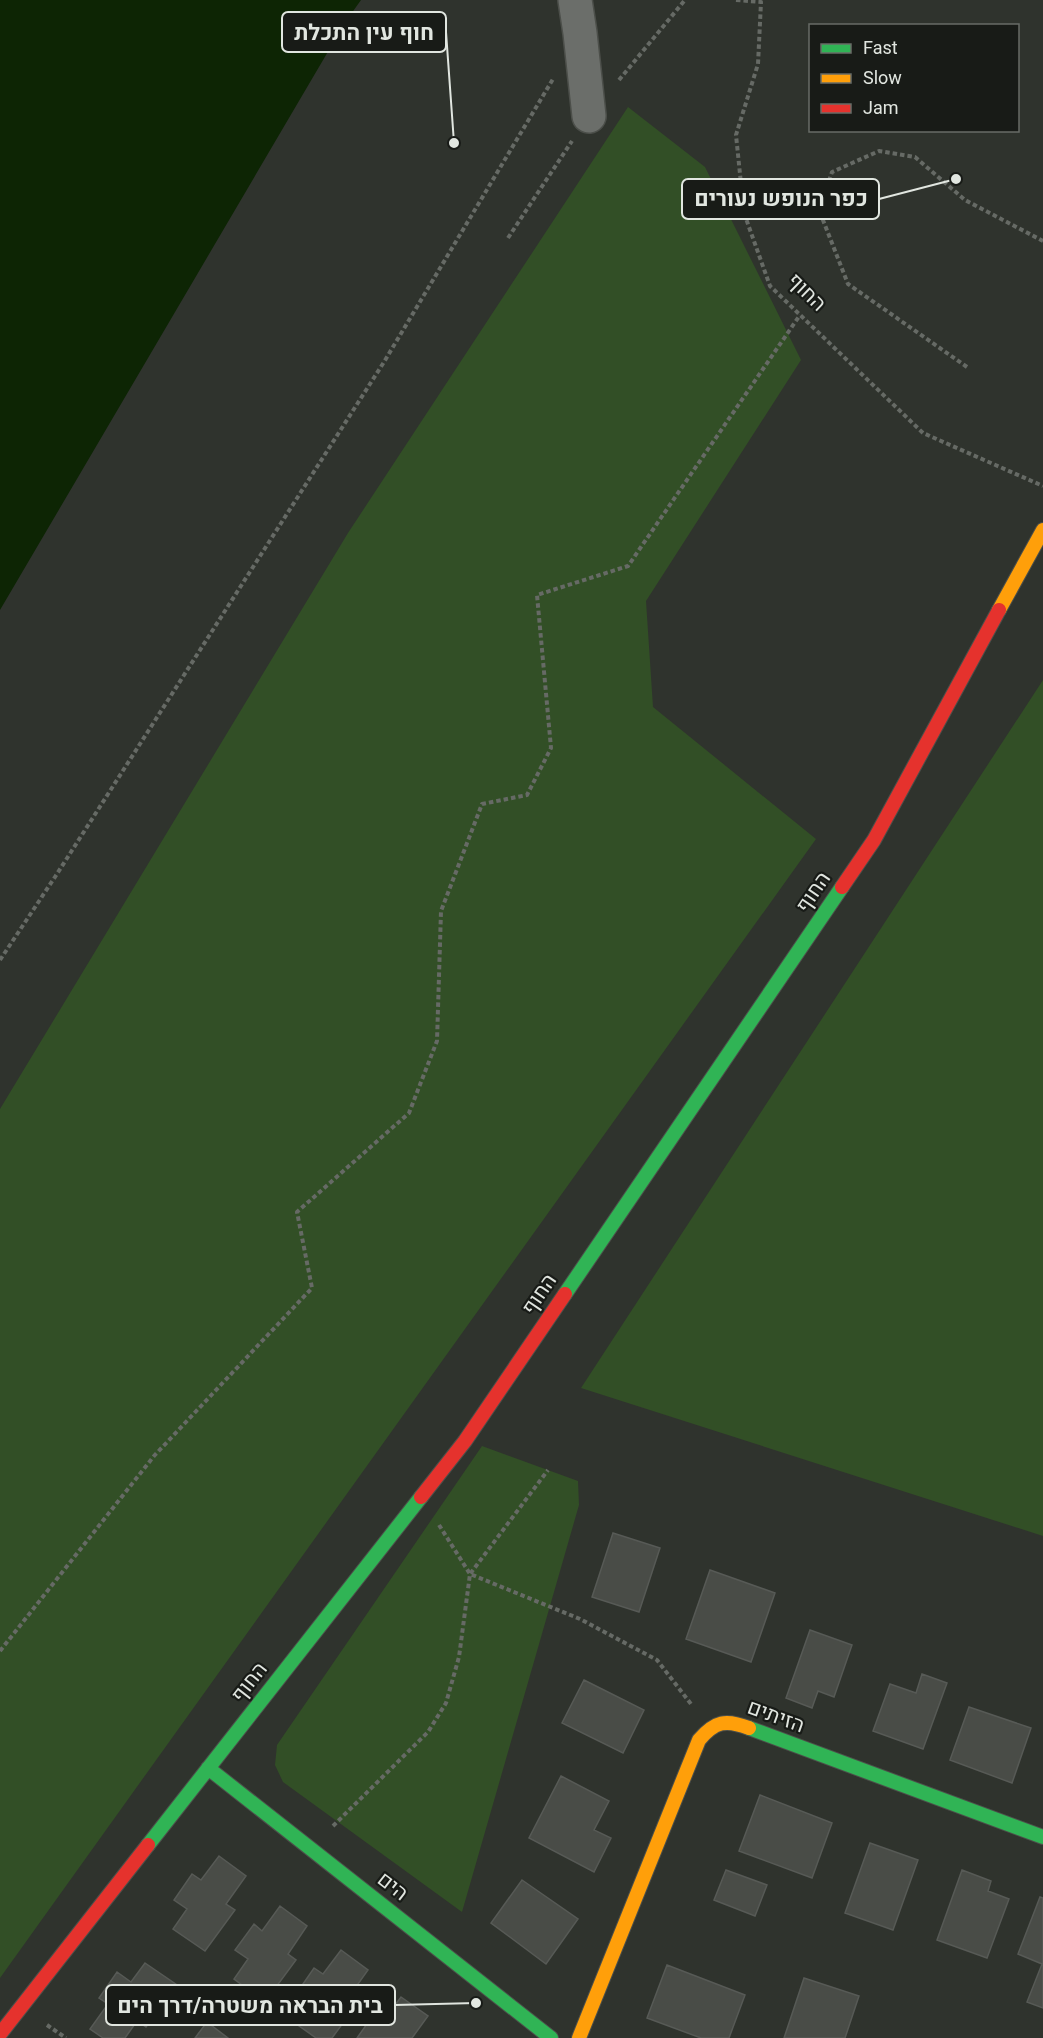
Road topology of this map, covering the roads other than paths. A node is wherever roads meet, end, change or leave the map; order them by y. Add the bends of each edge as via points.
1 (575, 0) edge
2 (589, 117) road end
3 (1043, 530) edge
4 (208, 1768) junction
5 (1043, 1837) edge
6 (0, 2034) edge
7 (551, 2038) edge
8 (579, 2038) edge

1 - 2 street
3 - 4 street, החוף via 874,840 471,1431
4 - 6 street, החוף
4 - 7 street, הים
5 - 8 street, הזיתים via 731,1721 709,1728 699,1740

